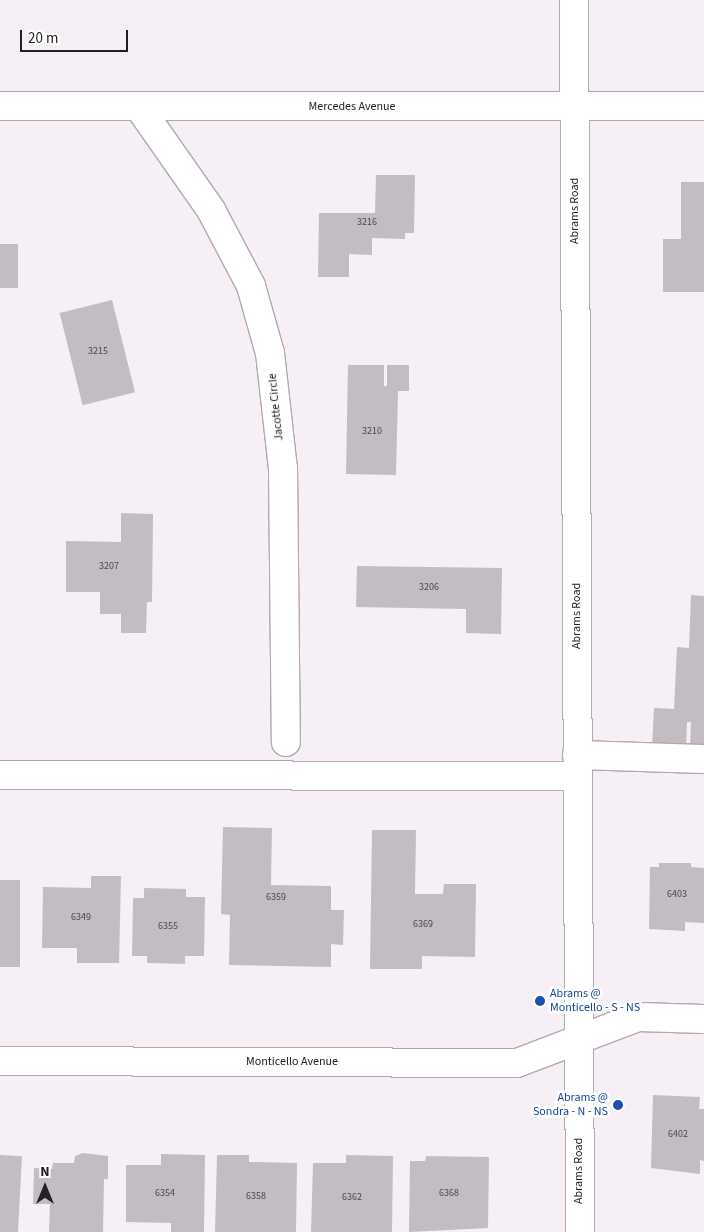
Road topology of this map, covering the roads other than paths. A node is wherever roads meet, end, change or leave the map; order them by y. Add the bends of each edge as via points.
1 (574, 0) edge
2 (0, 106) edge
3 (704, 106) edge
4 (139, 107) junction
5 (574, 107) junction
6 (286, 742) dead end
7 (704, 759) edge
8 (577, 766) junction
9 (0, 775) edge
10 (704, 1019) edge
11 (579, 1038) junction
12 (0, 1061) edge
13 (580, 1232) edge

1 - 5 street, Abrams Road
2 - 4 street, Mercedes Avenue
3 - 5 street, Mercedes Avenue
4 - 5 street, Mercedes Avenue
4 - 6 street, Jacotte Circle via 220,227 251,286 270,353 282,468
5 - 8 street, Abrams Road
7 - 8 street
8 - 9 street
8 - 11 street, Abrams Road
10 - 11 street, Monticello Avenue via 638,1017
11 - 12 street, Monticello Avenue via 517,1063
11 - 13 street, Abrams Road

